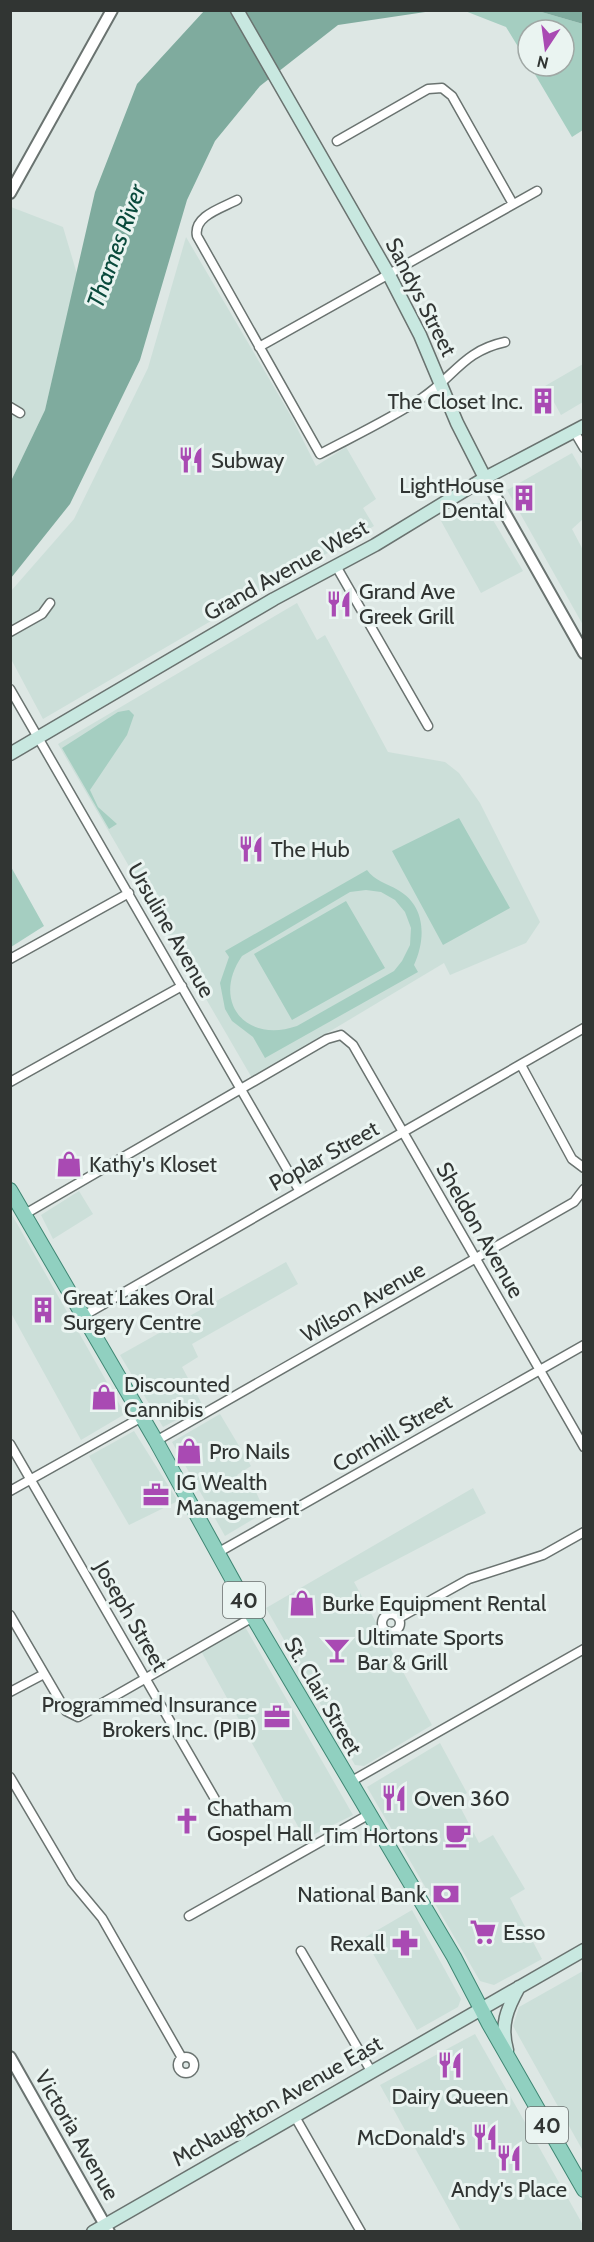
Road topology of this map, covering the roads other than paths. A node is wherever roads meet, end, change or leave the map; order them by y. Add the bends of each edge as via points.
1 (112, 10) edge
2 (237, 10) edge
3 (337, 141) dead end
4 (537, 191) dead end
5 (10, 193) edge
6 (237, 200) dead end
7 (513, 204) junction
8 (388, 273) junction
9 (505, 342) dead end
10 (260, 347) junction
11 (440, 382) junction
12 (10, 407) edge
13 (20, 413) dead end
14 (579, 429) edge
15 (584, 448) edge
16 (485, 478) junction
17 (336, 566) junction
18 (50, 603) dead end
19 (10, 633) edge
20 (584, 652) edge
21 (10, 689) edge
22 (428, 726) dead end
23 (39, 738) junction
24 (10, 754) edge
25 (129, 893) junction
26 (10, 959) edge
27 (182, 986) junction
28 (584, 1028) edge
29 (521, 1065) junction
30 (10, 1082) edge
31 (242, 1088) junction
32 (404, 1132) junction
33 (584, 1168) edge
34 (584, 1189) edge
35 (10, 1190) edge
36 (299, 1190) junction
37 (25, 1214) junction
38 (475, 1257) junction
39 (83, 1316) junction
40 (584, 1345) edge
41 (539, 1370) junction
42 (142, 1417) junction
43 (156, 1441) junction
44 (10, 1444) edge
45 (584, 1447) edge
46 (31, 1480) junction
47 (10, 1491) edge
48 (584, 1532) edge
49 (219, 1552) junction
50 (10, 1615) edge
51 (253, 1617) junction
52 (399, 1618) dead end
53 (584, 1649) edge
54 (44, 1674) junction
55 (146, 1679) junction
56 (10, 1692) edge
57 (10, 1777) edge
58 (350, 1782) junction
59 (219, 1806) dead end
60 (368, 1815) junction
61 (189, 1916) dead end
62 (301, 1950) dead end
63 (584, 1950) edge
64 (519, 1986) junction
65 (482, 2008) junction
66 (10, 2057) edge
67 (182, 2058) dead end
68 (510, 2061) junction
69 (371, 2071) junction
70 (294, 2115) junction
71 (584, 2190) edge
72 (107, 2228) edge
73 (93, 2232) edge
74 (361, 2232) edge

1 - 5 street
2 - 8 main road, Sandys Street
3 - 7 street via 428,88 442,88 452,96
4 - 7 street
6 - 10 street via 200,220 197,236
7 - 8 street
8 - 10 street
8 - 11 main road, Sandys Street
9 - 11 street via 486,346
10 - 11 street via 320,454 423,398
11 - 16 main road, Sandys Street
12 - 13 street
14 - 15 street
14 - 16 main road, Grand Avenue West
16 - 17 main road, Grand Avenue West
16 - 20 street, Sandys Street
17 - 22 street
17 - 23 main road, Grand Avenue West
18 - 19 street via 42,615
21 - 23 street, Ursuline Avenue
23 - 24 main road, Grand Avenue West
23 - 25 street, Ursuline Avenue
25 - 26 street
25 - 27 street, Ursuline Avenue
27 - 30 street
27 - 31 street, Ursuline Avenue
28 - 29 street, Poplar Street
29 - 32 street, Poplar Street
29 - 33 street via 572,1159
31 - 32 street, Sheldon Avenue via 327,1039 341,1035 353,1045
31 - 36 street, Ursuline Avenue
31 - 37 street
32 - 36 street, Poplar Street
32 - 38 street, Sheldon Avenue
34 - 38 street, Wilson Avenue via 574,1202
35 - 37 main road, St. Clair Street / 40
36 - 39 street, Poplar Street
37 - 39 main road, St. Clair Street / 40
38 - 41 street, Sheldon Avenue
38 - 43 street, Wilson Avenue
39 - 42 main road, St. Clair Street / 40
40 - 41 street, Cornhill Street
41 - 45 street, Sheldon Avenue
41 - 49 street, Cornhill Street
42 - 43 main road, St. Clair Street / 40
42 - 46 street
43 - 49 main road, St. Clair Street / 40
44 - 46 street, Joseph Street
46 - 47 street
46 - 55 street, Joseph Street
48 - 52 street via 543,1555 469,1579
49 - 51 main road, St. Clair Street / 40
50 - 54 street
51 - 55 street
51 - 58 main road, St. Clair Street / 40
53 - 58 street
54 - 55 street via 71,1716 80,1716
54 - 56 street
55 - 59 street, Joseph Street
57 - 67 street via 72,1882 102,1918
58 - 60 main road, St. Clair Street / 40
60 - 61 street
60 - 65 main road, St. Clair Street / 40
62 - 69 street
63 - 64 main road, McNaughton Avenue East
64 - 65 main road, McNaughton Avenue East
64 - 68 main road via 503,2021
65 - 68 main road, St. Clair Street / 40
65 - 69 main road, McNaughton Avenue East
66 - 72 street, Victoria Avenue
68 - 71 main road, St. Clair Street / 40
69 - 70 main road, McNaughton Avenue East
70 - 72 main road, McNaughton Avenue East
70 - 74 street
72 - 73 main road, McNaughton Avenue East

